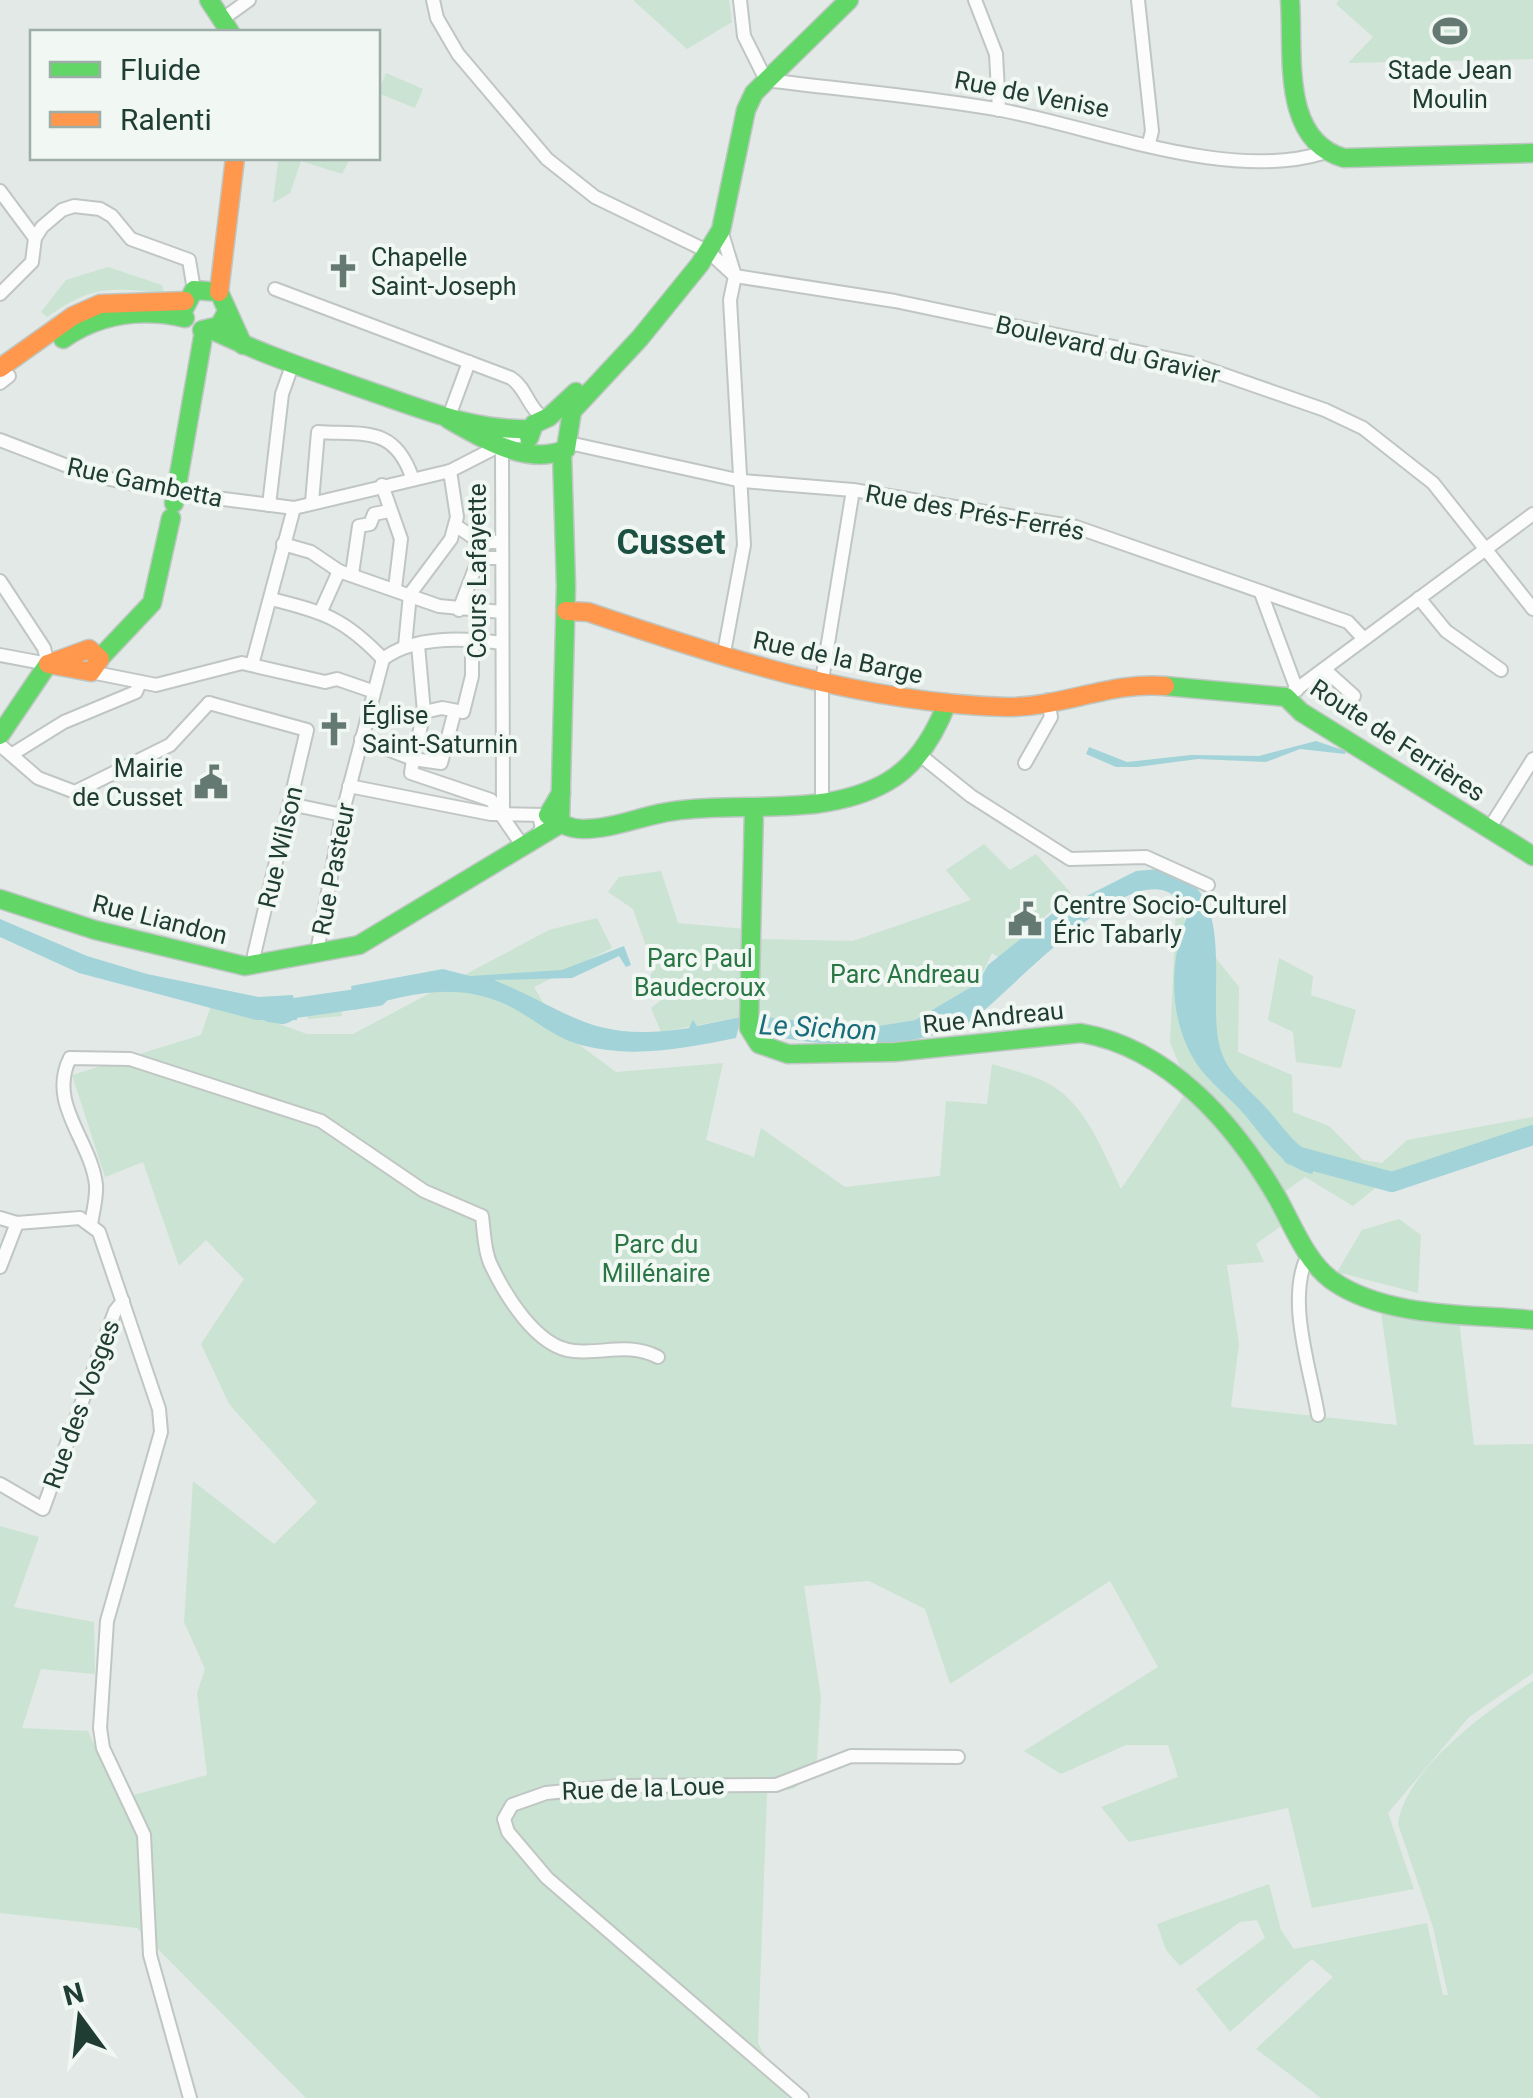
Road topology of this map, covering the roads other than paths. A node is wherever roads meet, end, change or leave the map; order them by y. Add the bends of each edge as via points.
1 (209, 0) edge
2 (249, 0) edge
3 (433, 0) edge
4 (740, 0) edge
5 (848, 0) edge
6 (975, 0) edge
7 (1138, 0) edge
8 (1290, 0) edge
9 (229, 16) edge
10 (766, 80) junction
11 (999, 110) junction
12 (1314, 139) junction
13 (1149, 143) junction
14 (1533, 153) edge
15 (1369, 157) junction
16 (236, 160) edge
17 (0, 191) edge
18 (721, 230) junction
19 (36, 238) junction
20 (709, 252) junction
21 (735, 276) junction
22 (275, 289) dead end
23 (219, 292) junction
24 (0, 294) edge
25 (188, 303) junction
26 (227, 312) junction
27 (208, 330) junction
28 (243, 344) junction
29 (616, 360) junction
30 (470, 362) junction
31 (293, 363) junction
32 (2, 376) edge
33 (448, 419) junction
34 (538, 423) junction
35 (0, 440) edge
36 (556, 446) junction
37 (502, 448) junction
38 (450, 471) junction
39 (412, 477) junction
40 (742, 481) junction
41 (382, 485) junction
42 (853, 490) junction
43 (312, 502) junction
44 (174, 505) junction
45 (270, 505) junction
46 (294, 508) junction
47 (389, 511) junction
48 (1533, 514) edge
49 (455, 525) junction
50 (502, 542) junction
51 (283, 544) junction
52 (1486, 547) junction
53 (502, 558) junction
54 (346, 572) junction
55 (0, 580) edge
56 (395, 588) junction
57 (1261, 593) junction
58 (410, 594) junction
59 (1419, 598) junction
60 (271, 599) junction
61 (1533, 609) edge
62 (459, 610) junction
63 (321, 611) junction
64 (566, 611) junction
65 (502, 612) junction
66 (472, 639) junction
67 (1364, 639) junction
68 (502, 642) junction
69 (412, 645) junction
70 (0, 655) edge
71 (723, 658) junction
72 (383, 659) junction
73 (92, 660) junction
74 (48, 664) junction
75 (252, 665) junction
76 (1324, 669) junction
77 (1501, 670) dead end
78 (201, 676) junction
79 (822, 680) junction
80 (140, 682) junction
81 (372, 691) junction
82 (1291, 693) junction
83 (1354, 696) dead end
84 (1048, 700) junction
85 (210, 703) junction
86 (947, 703) junction
87 (424, 712) junction
88 (453, 718) dead end
89 (0, 735) edge
90 (361, 739) junction
91 (418, 739) dead end
92 (0, 745) edge
93 (14, 752) junction
94 (920, 755) junction
95 (412, 759) junction
96 (1533, 759) edge
97 (1026, 763) dead end
98 (350, 786) junction
99 (822, 799) junction
100 (290, 804) junction
101 (754, 808) junction
102 (502, 814) junction
103 (342, 815) junction
104 (549, 818) junction
105 (1489, 829) junction
106 (524, 848) junction
107 (1533, 856) edge
108 (1208, 885) dead end
109 (0, 898) edge
110 (317, 952) junction
111 (256, 964) junction
112 (0, 1218) edge
113 (17, 1224) junction
114 (91, 1224) junction
115 (1309, 1253) junction
116 (0, 1267) edge
117 (124, 1301) junction
118 (1533, 1320) edge
119 (658, 1357) dead end
120 (1318, 1415) dead end
121 (0, 1484) edge
122 (958, 1757) dead end
123 (190, 2098) edge
124 (802, 2098) edge

1 - 9 main road
2 - 9 street
3 - 20 street via 458,54 547,158 616,209
4 - 10 street via 744,36
5 - 10 main road
6 - 11 street via 996,54
7 - 13 street
8 - 12 main road via 1299,99
10 - 11 street, Rue de Venise
10 - 18 main road via 746,110
11 - 13 street, Rue de Venise
12 - 13 street, Rue de Venise via 1288,159 1216,158
12 - 15 main road
12 - 15 main road
14 - 15 main road
16 - 23 main road
17 - 19 street
18 - 20 main road
18 - 21 street
19 - 24 street via 32,262
19 - 25 street via 62,210 100,209 131,240 189,260
20 - 21 street
20 - 29 main road
21 - 40 street via 730,300
21 - 52 street, Boulevard du Gravier via 1190,363 1292,398 1380,441 1433,483
22 - 30 street
23 - 25 main road
23 - 26 main road
25 - 27 main road
25 - 32 main road via 98,304 76,314
26 - 27 main road
26 - 28 main road
27 - 28 main road
27 - 44 main road
28 - 31 main road
29 - 34 main road
29 - 36 main road via 572,410
30 - 33 street
30 - 34 street via 524,387
31 - 33 main road via 342,375
31 - 45 street via 282,394
33 - 34 main road via 488,430
33 - 37 main road
34 - 36 main road
34 - 36 main road
34 - 37 street
35 - 44 street, Rue Gambetta
36 - 37 main road
36 - 40 street, Rue des Prés-Ferrés
36 - 64 main road via 565,484
37 - 38 street
37 - 50 street, Cours Lafayette
38 - 39 street
38 - 49 street
39 - 41 street
39 - 43 street via 403,452 381,436 318,432
40 - 42 street, Rue des Prés-Ferrés
40 - 71 street via 744,545
41 - 43 street
41 - 47 street
42 - 57 street, Rue des Prés-Ferrés via 1076,527
42 - 79 street
43 - 46 street
44 - 45 street, Rue Gambetta
44 - 73 main road via 156,594
45 - 46 street, Rue Gambetta
46 - 51 street
47 - 54 street via 359,526
47 - 56 street via 401,539
48 - 52 street
49 - 50 street via 480,542
49 - 58 street
50 - 53 street, Cours Lafayette
51 - 54 street
51 - 60 street
52 - 59 street
52 - 61 street, Boulevard du Gravier
53 - 62 street via 478,558
53 - 65 street, Cours Lafayette
54 - 56 street
54 - 63 street
55 - 74 street
56 - 58 street
57 - 67 street, Rue des Prés-Ferrés via 1348,622
57 - 82 street
58 - 62 street
58 - 69 street
59 - 67 street
59 - 77 street via 1446,631
60 - 63 street
60 - 75 street
62 - 65 street
63 - 72 street via 352,626
64 - 71 main road, Rue de la Barge via 588,612
64 - 104 main road via 561,793
65 - 68 street, Cours Lafayette
66 - 68 street
66 - 69 street
66 - 87 street via 463,712
67 - 76 street
68 - 102 street, Cours Lafayette
69 - 72 street
69 - 87 street
70 - 74 street
71 - 79 main road, Rue de la Barge
72 - 81 street, Rue Pasteur
73 - 74 main road
73 - 80 street
74 - 89 main road
75 - 78 street
75 - 81 street
76 - 82 street
76 - 83 street
78 - 80 street via 175,684
78 - 85 street
79 - 86 main road, Rue de la Barge
79 - 99 street
80 - 93 street via 136,692
81 - 90 street, Rue Pasteur
82 - 84 main road, Rue de la Barge via 1155,685
82 - 105 main road, Route de Ferrières via 1301,712
84 - 86 main road, Rue de la Barge via 1010,707
84 - 97 street via 1051,717
85 - 93 street via 170,745 75,792 38,778
85 - 100 street, Rue Wilson via 307,730
86 - 94 main road
87 - 91 street
88 - 95 street via 441,763
90 - 95 street
90 - 98 street, Rue Pasteur
92 - 93 street
94 - 99 main road via 876,787
94 - 108 street via 1070,859 1146,857
95 - 102 street via 411,773 491,800
96 - 105 street
98 - 102 street
98 - 103 street, Rue Pasteur
99 - 101 main road
100 - 103 street
100 - 111 street, Rue Wilson
101 - 104 main road via 671,811 583,829
101 - 115 main road, Rue Andreau via 749,1028 766,1049 895,1052 1081,1033 1105,1038 1223,1112
102 - 104 street
102 - 106 street
103 - 110 street, Rue Pasteur
104 - 106 main road, Rue Liandon
105 - 107 main road, Route de Ferrières
106 - 110 main road, Rue Liandon via 359,945
109 - 111 main road, Rue Liandon via 95,930
110 - 111 main road, Rue Liandon
112 - 113 street
113 - 114 street via 67,1217
113 - 116 street
114 - 117 street
114 - 119 street via 96,1185 65,1109 63,1072 70,1058 130,1059 321,1121 424,1191 482,1216 488,1260 518,1309 548,1341 572,1352 614,1347
115 - 118 main road, Rue Andreau via 1334,1282 1368,1298
115 - 120 street via 1299,1271 1299,1298
117 - 121 street, Rue des Vosges via 42,1509
117 - 123 street via 161,1432 107,1622 103,1748 144,1835 150,1955
122 - 124 street, Rue de la Loue via 851,1756 776,1785 546,1793 512,1805 504,1819 548,1878

